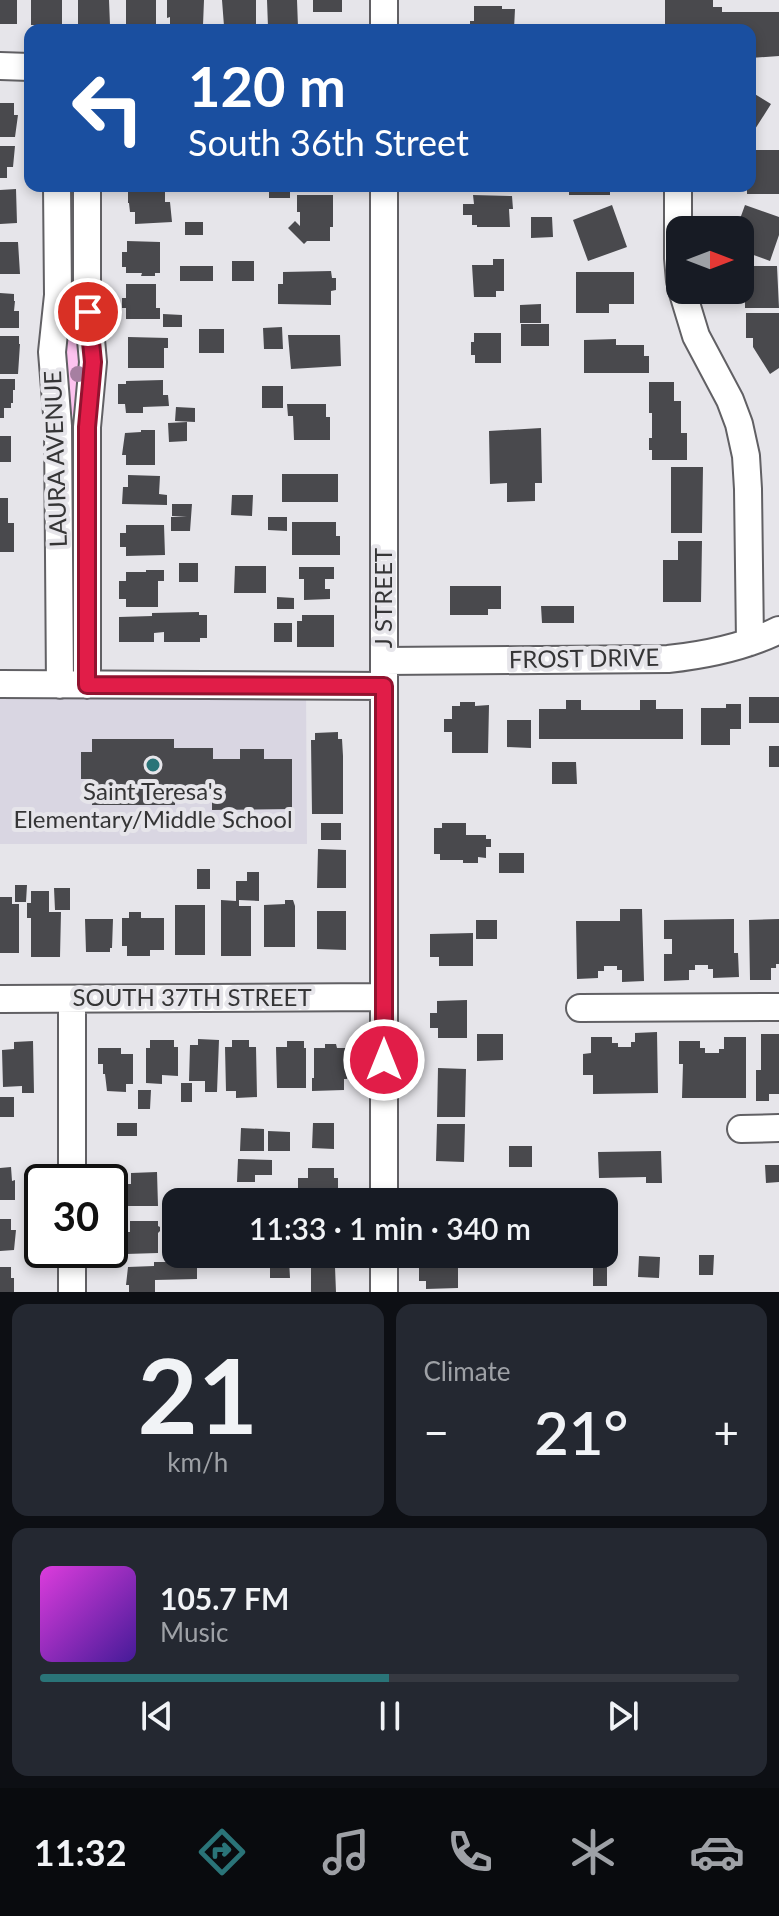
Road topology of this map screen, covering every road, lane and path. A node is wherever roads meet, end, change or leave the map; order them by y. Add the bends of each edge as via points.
1 (384, 0) edge
2 (384, 24) edge
3 (0, 66) edge
4 (24, 67) edge
5 (57, 192) edge
6 (87, 192) edge
7 (384, 192) edge
8 (678, 192) edge
9 (678, 216) edge
10 (58, 295) junction
11 (87, 295) junction
12 (685, 304) edge
13 (58, 426) junction
14 (87, 427) junction
15 (779, 630) edge
16 (750, 642) junction
17 (384, 673) junction
18 (0, 684) edge
19 (60, 685) junction
20 (87, 685) junction
21 (384, 997) junction
22 (0, 999) edge
23 (72, 999) junction
24 (779, 1007) edge
25 (580, 1008) dead end
26 (779, 1128) edge
27 (741, 1129) dead end
28 (72, 1164) edge
29 (384, 1188) edge
30 (72, 1268) edge
31 (384, 1268) edge
32 (72, 1292) edge
33 (384, 1292) edge

1 - 2 street
3 - 4 street
5 - 10 street, LAURA AVENUE
6 - 11 street, LAURA AVENUE
7 - 17 street, J STREET
8 - 9 street
10 - 11 street
10 - 13 street, LAURA AVENUE via 52,352
11 - 14 street, LAURA AVENUE via 93,362
12 - 16 street via 730,400 746,456
13 - 14 street
13 - 19 street, LAURA AVENUE
14 - 20 street, LAURA AVENUE
15 - 16 street, FROST DRIVE
16 - 17 street, FROST DRIVE via 668,659
17 - 20 street, FROST DRIVE
17 - 21 street, J STREET
18 - 19 street, FROST DRIVE
19 - 20 street, FROST DRIVE
21 - 23 street, SOUTH 37TH STREET
21 - 29 street, J STREET
22 - 23 street, SOUTH 37TH STREET
23 - 28 street
24 - 25 street
26 - 27 street
30 - 32 street
31 - 33 street

